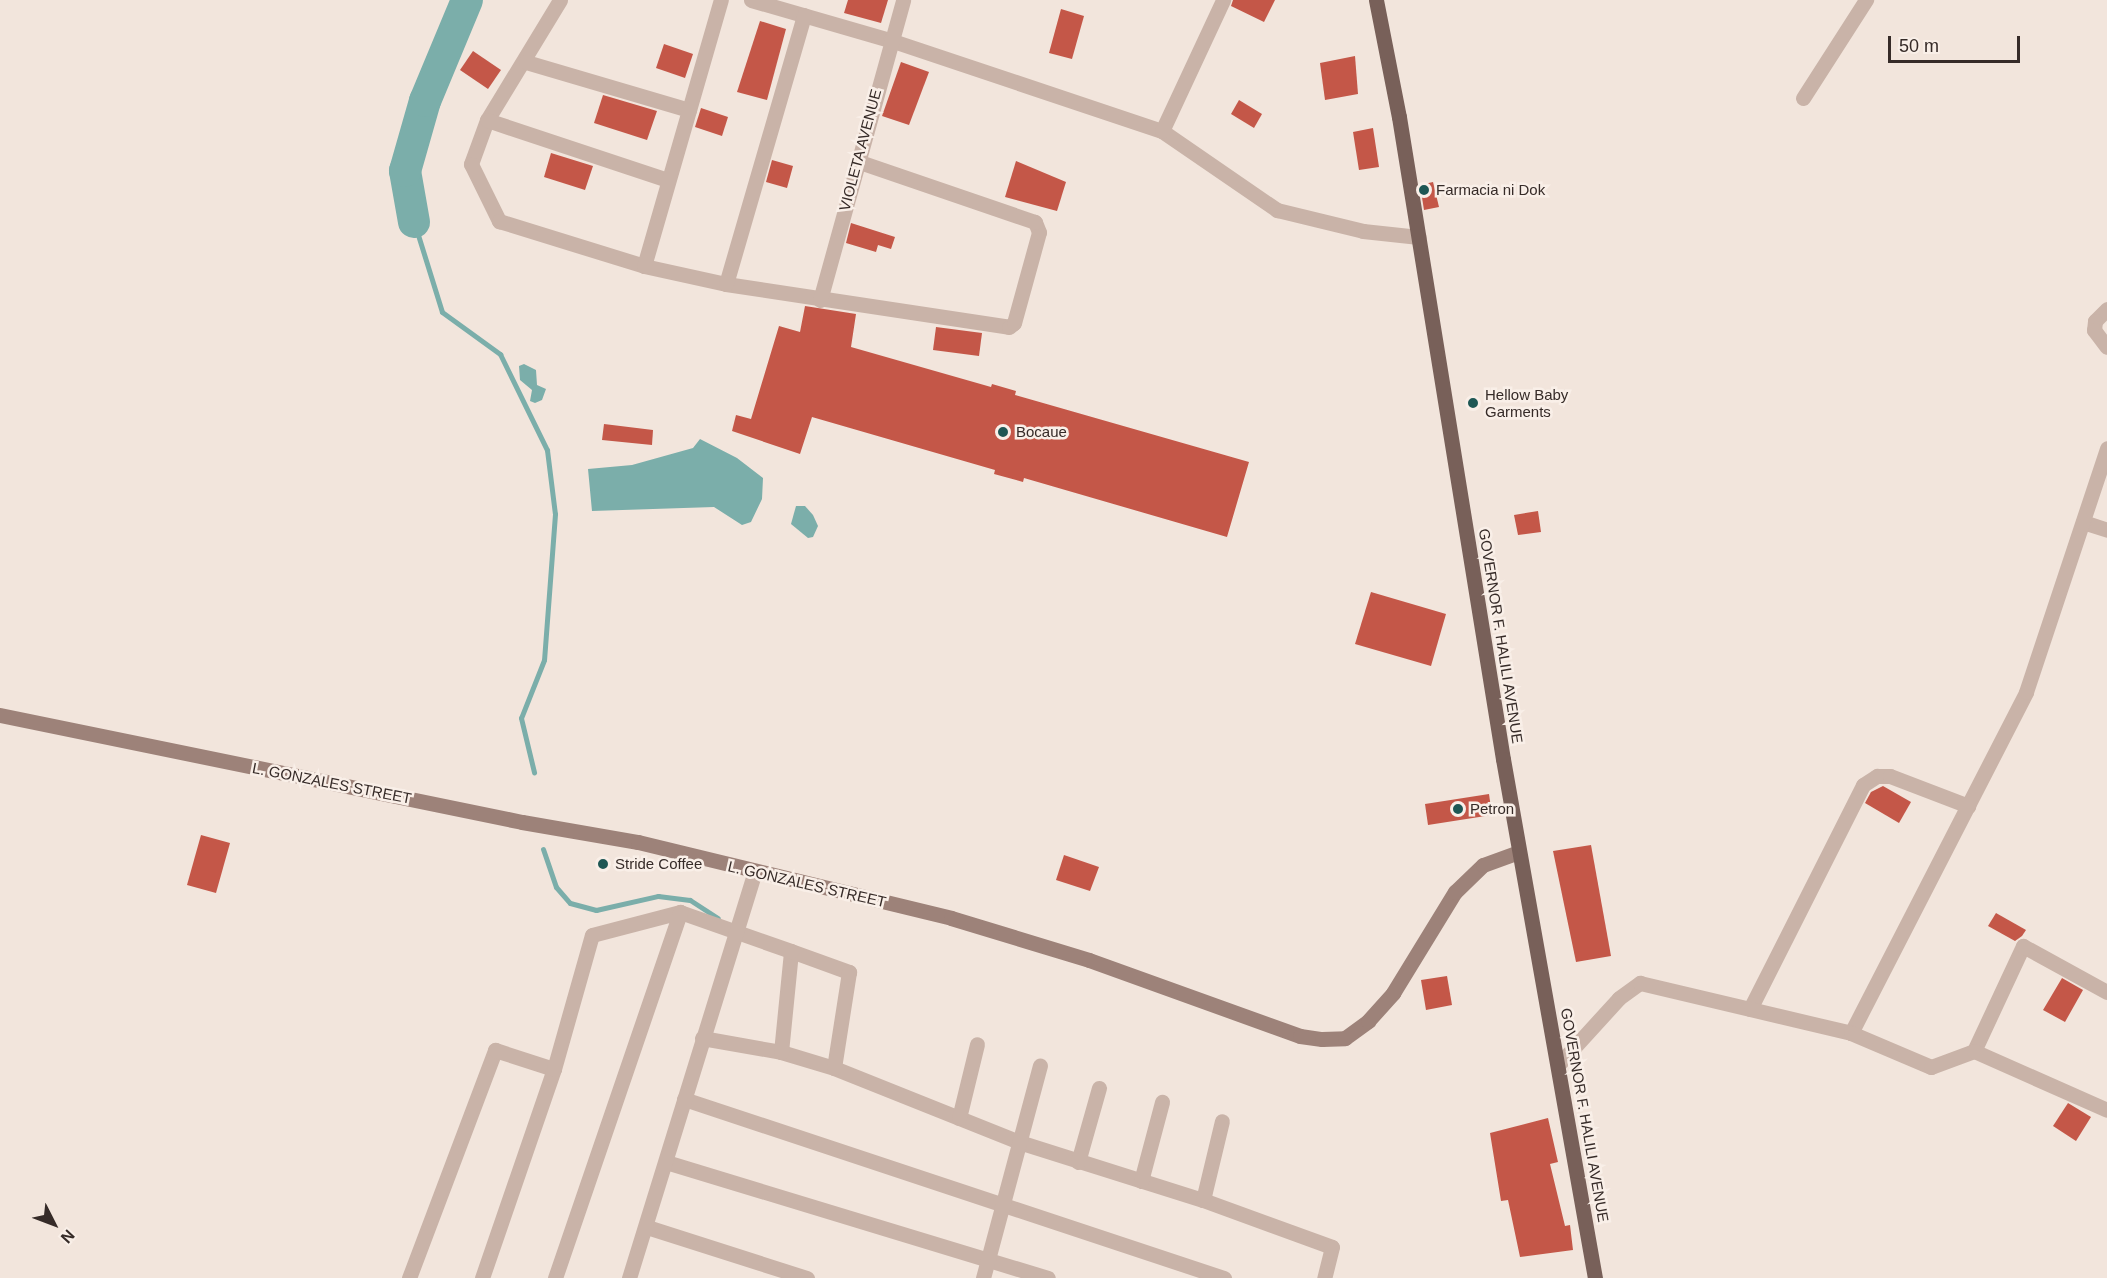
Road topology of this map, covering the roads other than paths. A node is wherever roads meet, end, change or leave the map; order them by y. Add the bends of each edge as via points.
1 (560, 0) edge
2 (721, 0) edge
3 (752, 0) edge
4 (903, 0) edge
5 (1376, 0) edge
6 (1866, 0) edge
7 (1219, 1) edge
8 (804, 15) junction
9 (890, 40) junction
10 (525, 62) junction
11 (1803, 98) dead end
12 (688, 110) junction
13 (487, 120) junction
14 (1162, 130) junction
15 (856, 161) junction
16 (667, 180) junction
17 (1419, 237) junction
18 (644, 266) junction
19 (726, 284) junction
20 (820, 300) junction
21 (2107, 309) edge
22 (2107, 346) edge
23 (2107, 448) edge
24 (2083, 522) junction
25 (2107, 530) edge
26 (0, 715) edge
27 (1968, 806) junction
28 (1519, 852) junction
29 (754, 872) junction
30 (680, 912) junction
31 (735, 932) junction
32 (791, 951) junction
33 (2107, 992) edge
34 (1750, 1009) junction
35 (1851, 1033) junction
36 (702, 1038) junction
37 (977, 1044) dead end
38 (1974, 1051) junction
39 (781, 1052) junction
40 (1559, 1065) junction
41 (1040, 1066) dead end
42 (834, 1068) junction
43 (554, 1069) junction
44 (1099, 1088) dead end
45 (684, 1099) junction
46 (1162, 1102) dead end
47 (2107, 1110) edge
48 (959, 1118) junction
49 (1222, 1121) dead end
50 (1019, 1142) junction
51 (666, 1162) junction
52 (1078, 1162) junction
53 (1141, 1181) junction
54 (1203, 1200) junction
55 (1003, 1207) junction
56 (647, 1227) junction
57 (989, 1259) junction
58 (633, 1277) edge
59 (409, 1278) edge
60 (482, 1278) edge
61 (555, 1278) edge
62 (807, 1278) edge
63 (983, 1278) edge
64 (1048, 1278) edge
65 (1224, 1278) edge
66 (1324, 1278) edge
67 (1595, 1278) edge

1 - 10 street
2 - 12 street
3 - 8 street
4 - 9 street, VIOLETA AVENUE
5 - 17 main road, GOVERNOR F. HALILI AVENUE
6 - 11 street
7 - 14 street
8 - 9 street
8 - 19 street
9 - 14 street
9 - 15 street, VIOLETA AVENUE
10 - 12 street
10 - 13 street
12 - 16 street
13 - 16 street
13 - 18 street via 471,164 499,221
14 - 17 street via 1277,210 1363,231
15 - 20 street, VIOLETA AVENUE
15 - 20 street via 1035,222 1039,232 1018,317 1009,327
16 - 18 street
17 - 28 main road, GOVERNOR F. HALILI AVENUE
18 - 19 street
19 - 20 street
21 - 22 street via 2095,321 2094,330
23 - 24 street
24 - 25 street
24 - 27 street via 2026,692
26 - 29 street, L. GONZALES STREET via 522,822 638,842
27 - 34 street via 1890,776 1877,776 1863,785
27 - 35 street
28 - 29 street, L. GONZALES STREET via 1483,865 1461,885 1393,993 1368,1022 1345,1038 1322,1039 1300,1036 1089,960 951,918
28 - 40 main road, GOVERNOR F. HALILI AVENUE
29 - 31 street
30 - 31 street
30 - 43 street via 592,935
30 - 61 street
31 - 32 street
31 - 36 street
32 - 39 street
32 - 42 street via 849,972
33 - 38 street via 2024,946
34 - 35 street
34 - 40 street via 1640,983 1619,998
35 - 38 street via 1931,1066
36 - 39 street
36 - 45 street
37 - 48 street
38 - 47 street
39 - 42 street
40 - 67 main road, GOVERNOR F. HALILI AVENUE
41 - 50 street
42 - 48 street
43 - 59 street via 495,1050
43 - 60 street
44 - 52 street
45 - 51 street
45 - 55 street
46 - 53 street
48 - 50 street
49 - 54 street
50 - 52 street
50 - 55 street
51 - 56 street
51 - 57 street
52 - 53 street
53 - 54 street
54 - 66 street via 1332,1247
55 - 57 street
55 - 65 street
56 - 58 street
56 - 62 street
57 - 63 street
57 - 64 street

